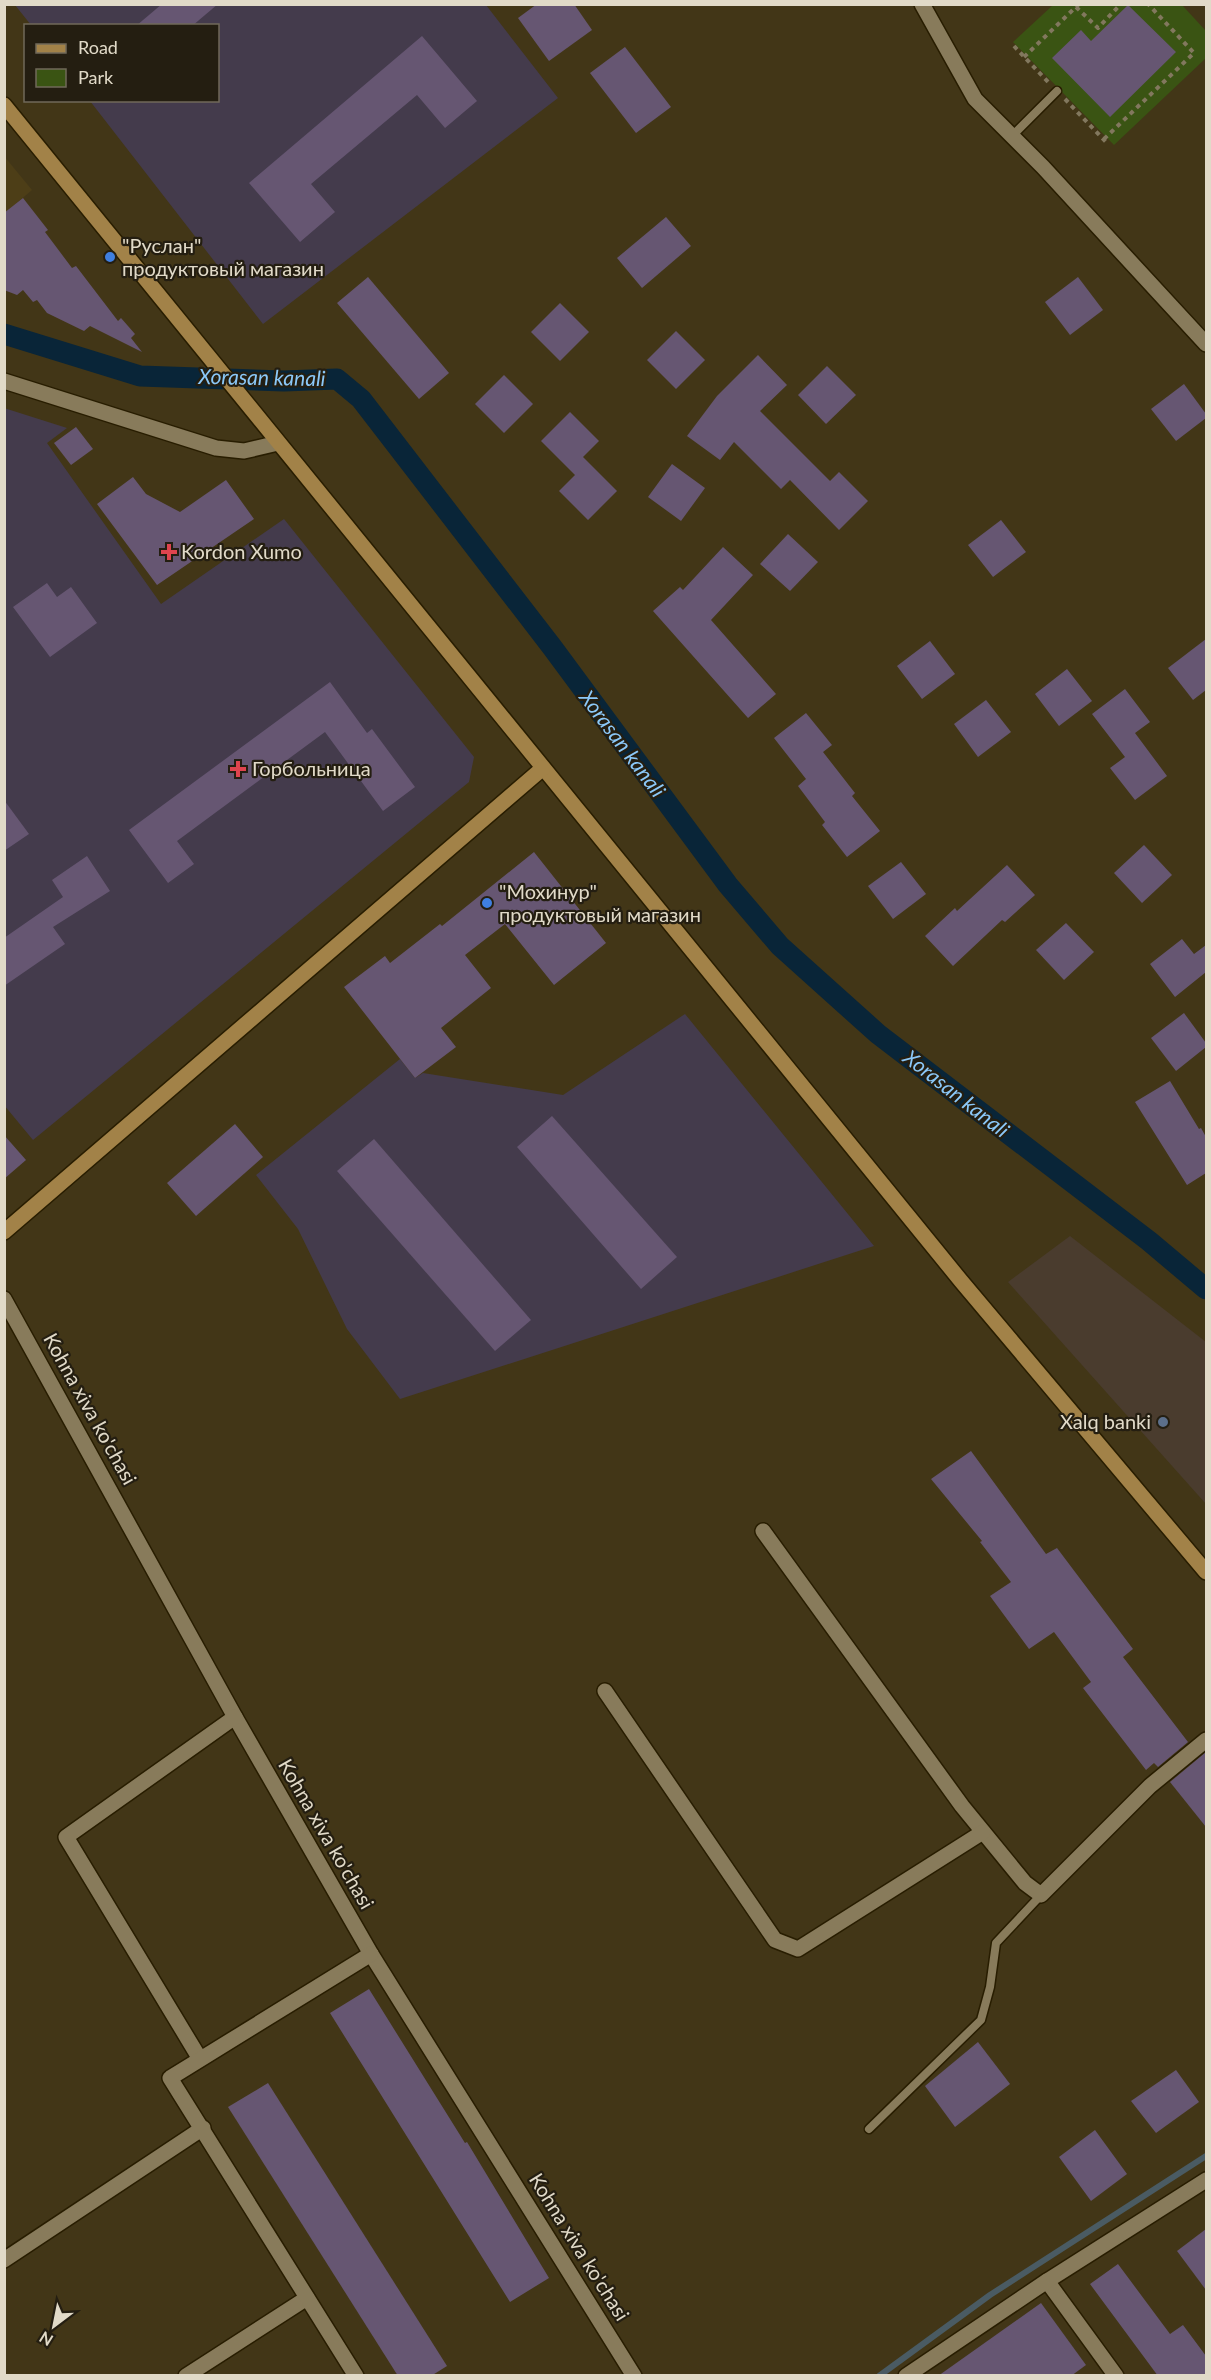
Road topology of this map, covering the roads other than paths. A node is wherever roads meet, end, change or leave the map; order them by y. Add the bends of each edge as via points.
1 (922, 4) edge
2 (1057, 91) dead end
3 (4, 105) edge
4 (1012, 136) junction
5 (1206, 344) edge
6 (4, 381) edge
7 (278, 443) junction
8 (543, 768) junction
9 (4, 1232) edge
10 (4, 1299) edge
11 (763, 1531) dead end
12 (1206, 1572) edge
13 (605, 1691) dead end
14 (235, 1716) junction
15 (1206, 1740) edge
16 (983, 1832) junction
17 (1041, 1895) junction
18 (371, 1954) junction
19 (200, 2059) junction
20 (203, 2128) junction
21 (868, 2129) dead end
22 (1206, 2180) edge
23 (4, 2260) edge
24 (1047, 2281) junction
25 (308, 2298) junction
26 (186, 2376) edge
27 (356, 2376) edge
28 (634, 2376) edge
29 (906, 2376) edge
30 (1116, 2376) edge

1 - 4 street via 975,99
2 - 4 lane
3 - 7 main road
4 - 5 street
6 - 7 street via 216,448 244,451
7 - 8 main road
8 - 9 main road
8 - 12 main road via 961,1281
10 - 14 street, Kohna xiva ko'chasi
11 - 16 street
13 - 16 street via 775,1940 798,1950
14 - 18 street, Kohna xiva ko'chasi
14 - 19 street via 66,1837
15 - 17 street via 1150,1786
16 - 17 street via 1025,1883
17 - 21 lane via 996,1943 981,2020
18 - 19 street
18 - 28 street, Kohna xiva ko'chasi
19 - 20 street via 170,2078
20 - 23 street
20 - 25 street
22 - 24 street
24 - 29 street
24 - 30 street
25 - 26 street
25 - 27 street

